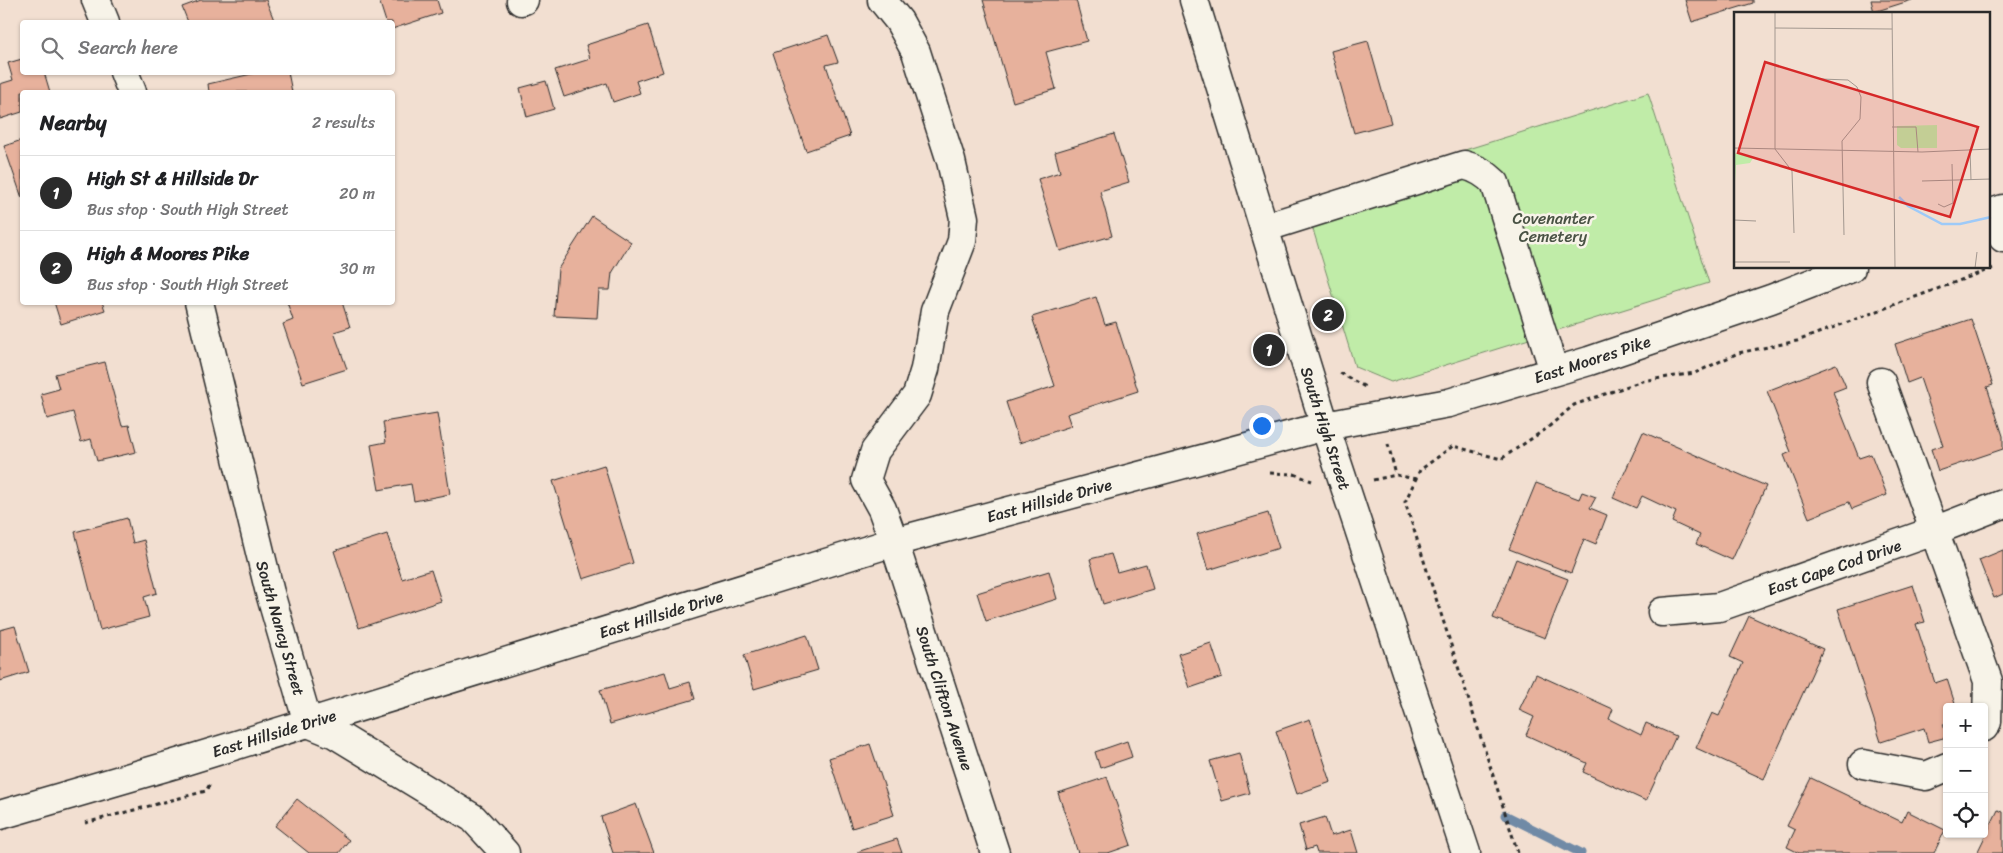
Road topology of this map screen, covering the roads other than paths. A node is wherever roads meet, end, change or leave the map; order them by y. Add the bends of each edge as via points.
1 (96, 0) edge
2 (882, 0) edge
3 (1194, 0) edge
4 (103, 20) edge
5 (125, 75) edge
6 (131, 90) edge
7 (1996, 211) edge
8 (1264, 228) junction
9 (2003, 238) edge
10 (1848, 269) edge
11 (201, 305) edge
12 (1554, 371) junction
13 (1881, 382) dead end
14 (1325, 426) junction
15 (2003, 504) edge
16 (1934, 531) junction
17 (894, 542) junction
18 (1662, 612) dead end
19 (1987, 703) edge
20 (308, 723) junction
21 (1863, 764) dead end
22 (1943, 769) edge
23 (0, 814) edge
24 (505, 853) edge
25 (995, 853) edge
26 (1466, 853) edge

1 - 4 street
2 - 17 street, South Clifton Avenue via 899,20 916,52 951,161 964,218 962,240 935,311 917,395 875,451 866,480 882,509
3 - 8 street, South High Street
5 - 6 street
7 - 9 street
8 - 12 street via 1464,165 1472,167 1495,183
8 - 14 street, South High Street
10 - 12 street, East Moores Pike via 1772,299
11 - 20 street, South Nancy Street via 270,593
12 - 14 street, East Moores Pike via 1449,402
13 - 16 street
14 - 17 street, East Hillside Drive
14 - 26 street, South High Street
15 - 16 street, East Cape Cod Drive
16 - 18 street, East Cape Cod Drive via 1719,607
16 - 19 street via 1988,681
17 - 20 street, East Hillside Drive
17 - 25 street, South Clifton Avenue
20 - 23 street, East Hillside Drive
20 - 24 street via 335,734 473,818
21 - 22 street via 1926,776

